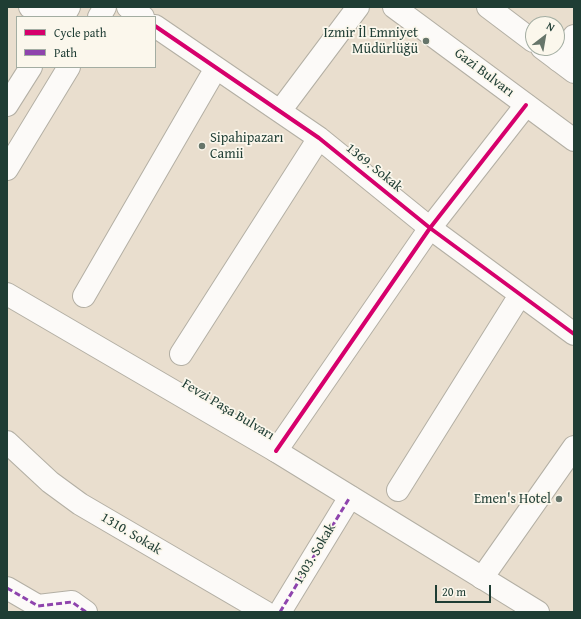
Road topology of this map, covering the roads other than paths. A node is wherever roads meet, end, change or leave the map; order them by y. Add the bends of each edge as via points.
1 (30, 7) edge
2 (69, 7) edge
3 (105, 7) edge
4 (128, 7) edge
5 (358, 7) edge
6 (394, 7) edge
7 (488, 7) edge
8 (52, 16) edge
9 (64, 16) edge
10 (100, 16) edge
11 (142, 16) edge
12 (156, 27) edge
13 (525, 35) edge
14 (574, 36) edge
15 (558, 60) edge
16 (30, 68) edge
17 (68, 68) edge
18 (216, 68) junction
19 (526, 104) junction
20 (7, 105) edge
21 (280, 112) junction
22 (319, 138) junction
23 (574, 140) edge
24 (7, 169) edge
25 (430, 228) junction
26 (7, 294) edge
27 (520, 295) junction
28 (84, 296) dead end
29 (574, 334) edge
30 (181, 354) dead end
31 (7, 442) edge
32 (574, 447) edge
33 (276, 451) junction
34 (398, 490) dead end
35 (350, 497) junction
36 (482, 578) junction
37 (7, 588) edge
38 (86, 612) edge
39 (265, 612) edge
40 (280, 612) edge
41 (538, 612) edge

1 - 8 street
2 - 9 street
3 - 10 street
4 - 11 street
5 - 21 street
6 - 19 street, Gazi Bulvarı
7 - 13 street
12 - 18 street, 1369. Sokak
14 - 15 street
16 - 20 street
17 - 24 street
18 - 21 street, 1369. Sokak
18 - 28 street
19 - 23 street, Gazi Bulvarı
19 - 25 street
21 - 22 street, 1369. Sokak
22 - 25 street, 1369. Sokak
22 - 30 street
25 - 27 street, 1369. Sokak
25 - 33 street
26 - 33 street, Fevzi Paşa Bulvarı
27 - 29 street, 1369. Sokak
27 - 34 street
31 - 39 street, 1310. Sokak via 50,482 80,504
32 - 36 street
33 - 35 street, Fevzi Paşa Bulvarı
35 - 36 street, Fevzi Paşa Bulvarı
35 - 40 street, 1303. Sokak
36 - 41 street, Fevzi Paşa Bulvarı
37 - 38 street via 38,606 72,602

